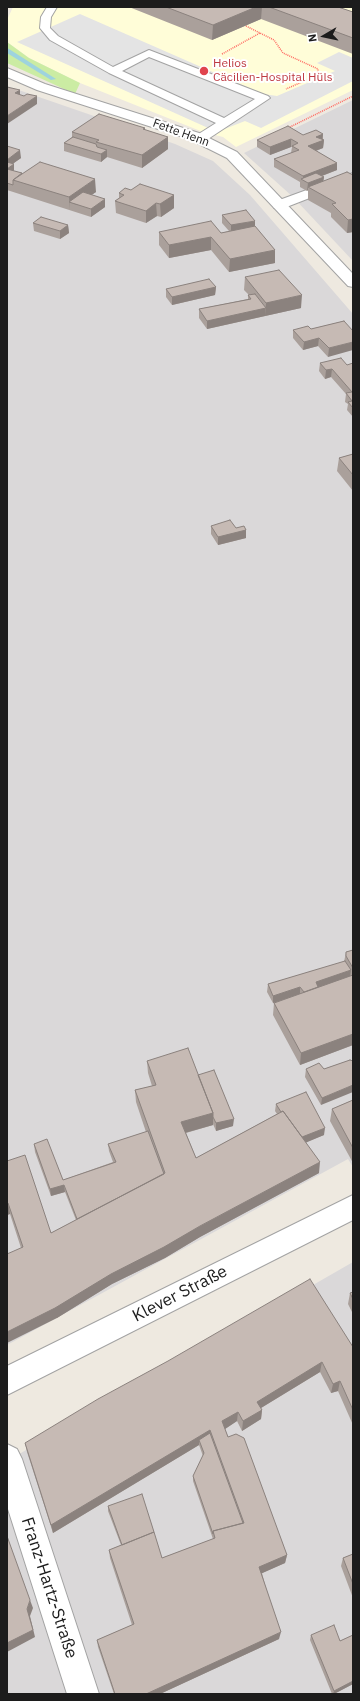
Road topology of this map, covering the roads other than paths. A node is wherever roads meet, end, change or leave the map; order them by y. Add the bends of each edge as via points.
1 (52, 7) edge
2 (113, 71) junction
3 (7, 72) edge
4 (225, 123) junction
5 (201, 138) junction
6 (353, 177) edge
7 (279, 205) junction
8 (353, 284) edge
9 (353, 1207) edge
10 (7, 1381) edge
11 (7, 1459) edge
12 (83, 1694) edge

1 - 2 lane via 46,17 44,28 54,38
2 - 4 lane
2 - 4 lane via 149,53 264,98
3 - 5 street, Fette Henn via 41,87
4 - 5 lane
5 - 7 street, Fette Henn via 232,155
6 - 7 lane
7 - 8 street, Fette Henn
9 - 10 street, Klever Straße
11 - 12 street, Franz-Hartz-Straße

